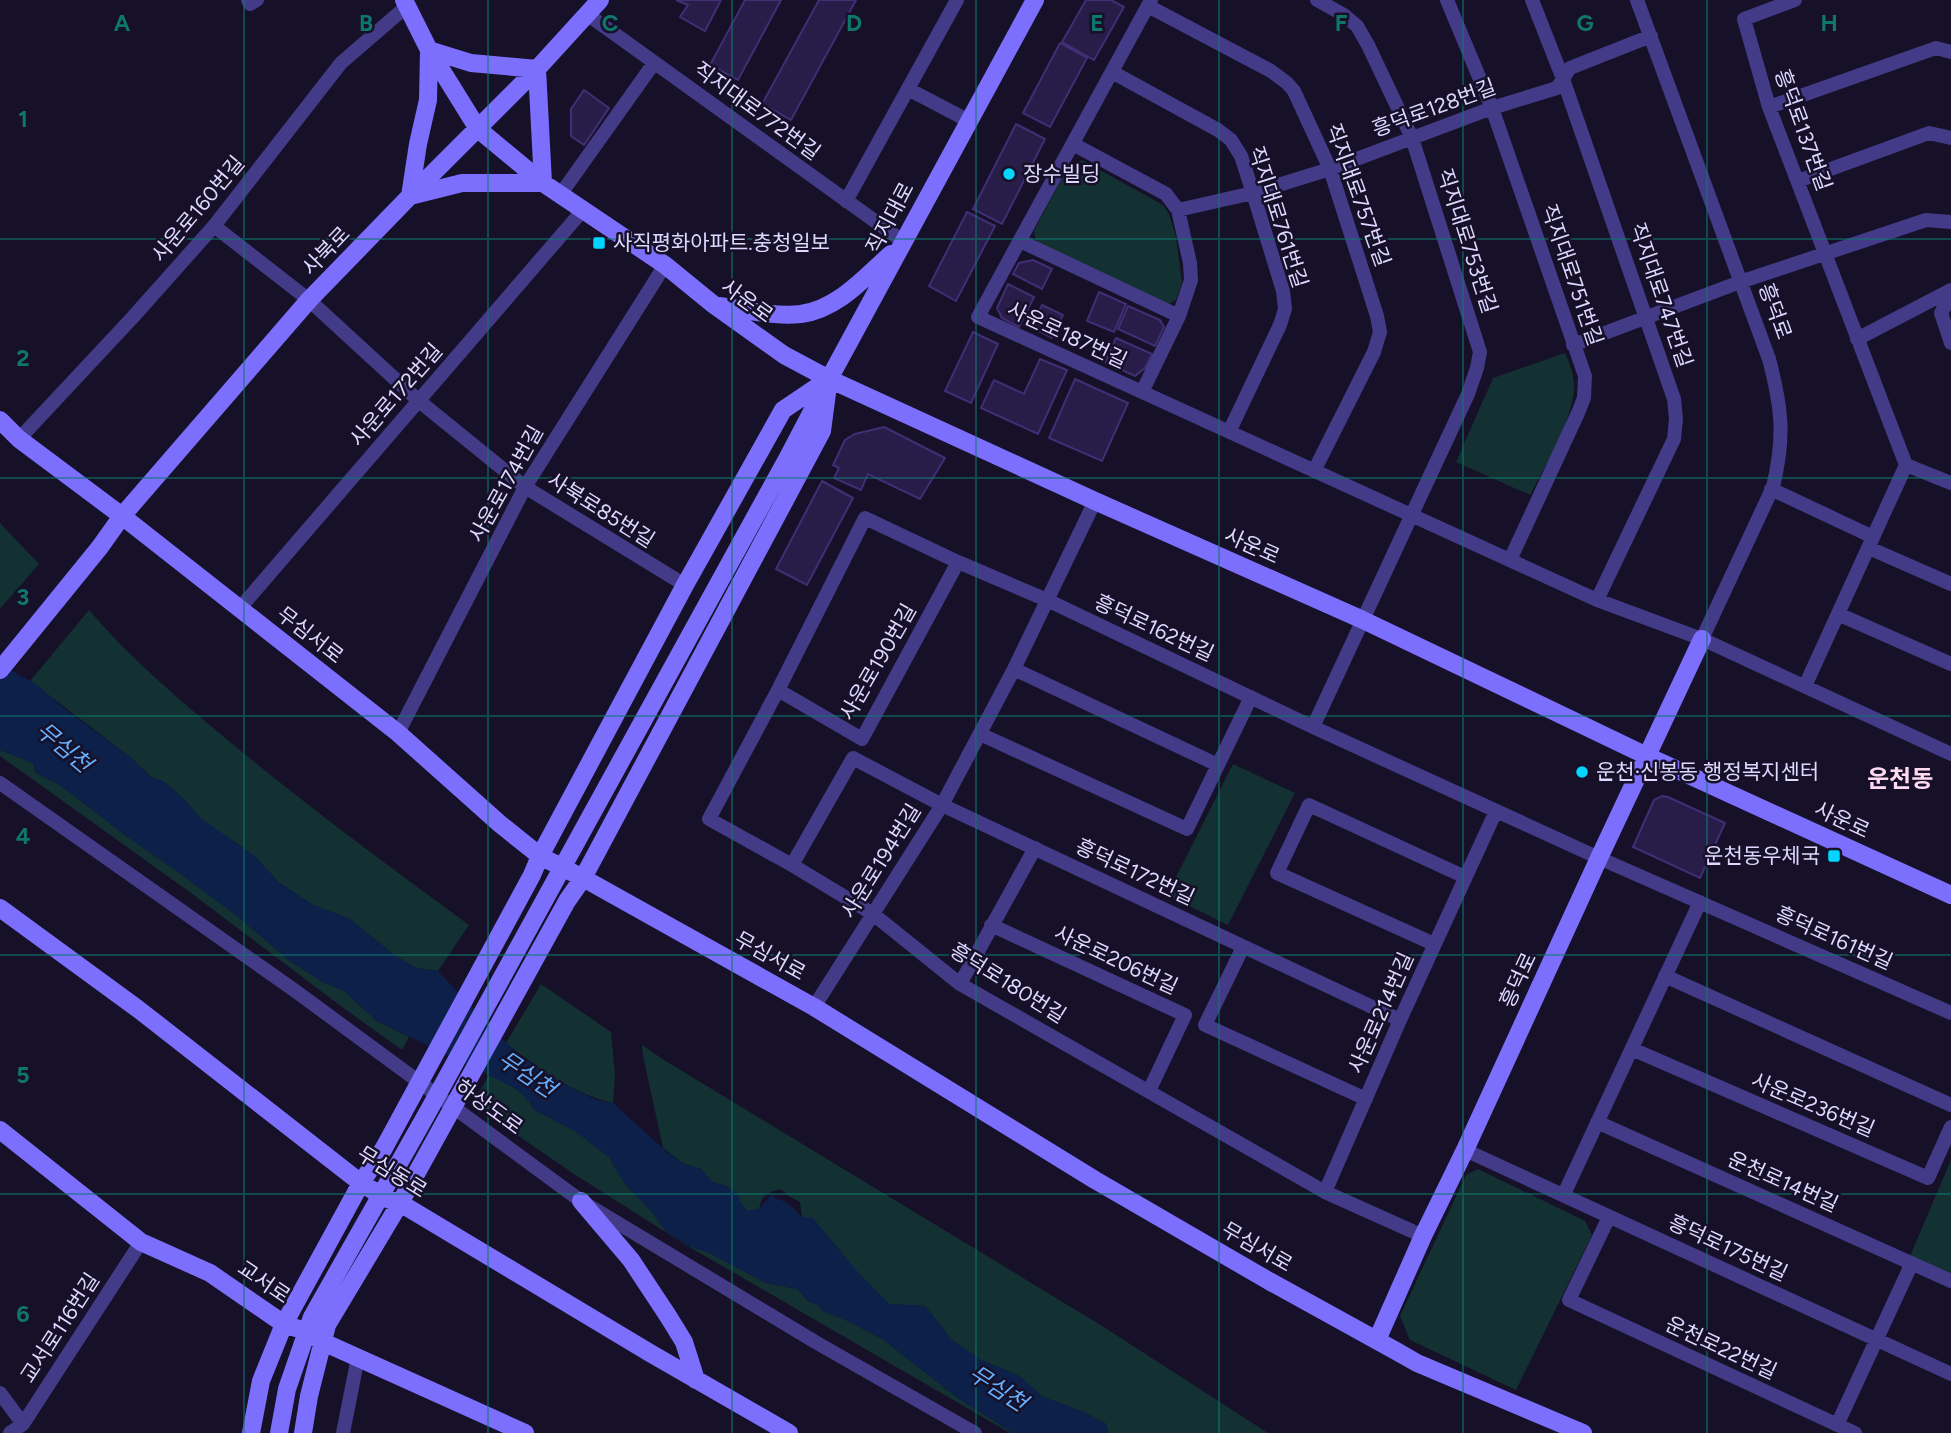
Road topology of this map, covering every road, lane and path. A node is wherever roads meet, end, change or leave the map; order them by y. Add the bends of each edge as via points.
1 (600, 0) edge
2 (957, 0) edge
3 (1035, 0) edge
4 (1317, 0) edge
5 (1447, 0) edge
6 (1532, 0) edge
7 (1637, 0) edge
8 (1795, 0) edge
9 (405, 3) edge
10 (1149, 3) edge
11 (587, 14) junction
12 (1651, 36) junction
13 (429, 50) junction
14 (1951, 52) edge
15 (654, 63) junction
16 (537, 69) junction
17 (1112, 72) junction
18 (1563, 79) junction
19 (908, 89) junction
20 (1769, 107) junction
21 (1492, 108) junction
22 (969, 121) junction
23 (478, 129) junction
24 (1412, 138) junction
25 (1951, 138) edge
26 (1073, 144) junction
27 (1330, 169) junction
28 (1798, 181) junction
29 (543, 183) junction
30 (1254, 193) junction
31 (560, 195) junction
32 (410, 196) junction
33 (846, 201) junction
34 (583, 210) junction
35 (1178, 210) junction
36 (1951, 222) edge
37 (214, 226) junction
38 (1020, 241) junction
39 (904, 242) junction
40 (1825, 255) junction
41 (664, 265) junction
42 (1740, 282) junction
43 (1951, 290) edge
44 (1951, 295) edge
45 (309, 300) junction
46 (714, 306) junction
47 (1179, 316) junction
48 (1647, 316) junction
49 (1857, 338) junction
50 (1951, 343) edge
51 (1573, 345) junction
52 (828, 379) junction
53 (1142, 392) junction
54 (419, 401) junction
55 (0, 420) edge
56 (1229, 432) junction
57 (19, 439) junction
58 (1906, 466) junction
59 (1314, 471) junction
60 (1951, 483) edge
61 (525, 487) junction
62 (1771, 489) junction
63 (1095, 501) junction
64 (1411, 515) junction
65 (122, 516) junction
66 (1871, 543) junction
67 (1510, 560) junction
68 (958, 562) junction
69 (1951, 584) edge
70 (685, 586) junction
71 (1047, 600) junction
72 (1597, 600) junction
73 (240, 608) junction
74 (1838, 614) junction
75 (1363, 620) junction
76 (1702, 639) junction
77 (1951, 664) edge
78 (1014, 669) junction
79 (0, 670) edge
80 (1805, 686) junction
81 (778, 690) junction
82 (1251, 697) junction
83 (1313, 727) junction
84 (398, 733) junction
85 (980, 734) junction
86 (1951, 754) edge
87 (1647, 756) junction
88 (1218, 765) junction
89 (0, 783) edge
90 (942, 805) junction
91 (1496, 811) junction
92 (1035, 848) junction
93 (540, 856) junction
94 (1599, 858) junction
95 (792, 865) junction
96 (583, 877) junction
97 (1465, 877) junction
98 (1951, 895) edge
99 (1700, 902) junction
100 (0, 908) edge
101 (873, 914) junction
102 (991, 925) junction
103 (1434, 944) junction
104 (1244, 947) junction
105 (1665, 976) junction
106 (960, 984) junction
107 (814, 1007) junction
108 (1951, 1013) edge
109 (1400, 1020) junction
110 (1632, 1049) junction
111 (1149, 1091) junction
112 (1366, 1099) junction
113 (1951, 1105) edge
114 (1597, 1122) junction
115 (1951, 1127) edge
116 (0, 1132) edge
117 (1465, 1150) junction
118 (361, 1183) junction
119 (1325, 1192) junction
120 (1564, 1194) junction
121 (581, 1201) junction
122 (400, 1203) junction
123 (1609, 1217) junction
124 (1423, 1236) junction
125 (141, 1242) junction
126 (1912, 1263) junction
127 (1951, 1281) edge
128 (284, 1324) junction
129 (1876, 1339) junction
130 (1377, 1340) junction
131 (323, 1342) junction
132 (358, 1357) junction
133 (1951, 1374) edge
134 (696, 1380) junction
135 (0, 1393) edge
136 (1837, 1425) junction
137 (23, 1428) edge
138 (9, 1433) edge
139 (251, 1433) edge
140 (279, 1433) edge
141 (303, 1433) edge
142 (343, 1433) edge
143 (525, 1433) edge
144 (789, 1433) edge
145 (975, 1433) edge
146 (1583, 1433) edge
147 (1855, 1433) edge

1 - 11 street, 사북로
2 - 19 street
3 - 22 street, 직지대로
4 - 24 street, 직지대로753번길 via 1357,26
5 - 21 street, 직지대로751번길
6 - 18 street, 직지대로747번길
7 - 12 street, 흥덕로
8 - 20 street, 흥덕로137번길 via 1744,19
9 - 13 street, 사운로
9 - 37 street, 사운로160번길 via 341,64
10 - 17 street, 사운로187번길
10 - 27 street, 직지대로757번길 via 1287,83
11 - 15 street, 직지대로772번길
11 - 16 street, 사북로
12 - 18 street, 흥덕로128번길 via 1570,68
12 - 42 street, 흥덕로
13 - 16 street via 471,63
13 - 23 street, 사운로
13 - 32 street via 428,100
14 - 20 street via 1936,48
15 - 31 street
15 - 33 street, 직지대로772번길
16 - 23 street, 사북로
16 - 29 street
17 - 26 street, 사운로187번길
17 - 30 street, 직지대로761번길 via 1231,140
18 - 21 street, 흥덕로128번길 via 1557,88
18 - 48 street, 직지대로747번길
19 - 22 street
19 - 33 street
20 - 28 street, 흥덕로137번길
21 - 24 street, 흥덕로128번길
21 - 51 street, 직지대로751번길
22 - 39 street, 직지대로
23 - 29 street, 사운로
23 - 32 street, 사북로
24 - 27 street, 흥덕로128번길
24 - 64 street, 직지대로753번길 via 1480,352 1468,394
25 - 28 street via 1929,133
26 - 35 street via 1166,194
26 - 38 street, 사운로187번길
27 - 30 street, 흥덕로128번길
27 - 59 street, 직지대로757번길 via 1380,332
28 - 40 street, 흥덕로137번길
29 - 31 street, 사운로
29 - 32 street via 462,183
30 - 35 street, 흥덕로128번길
30 - 56 street, 직지대로761번길 via 1283,291 1284,309
31 - 34 street, 사운로
32 - 45 street, 사북로
33 - 39 street, 직지대로772번길
34 - 41 street, 사운로
34 - 54 street, 사운로172번길
35 - 47 street via 1191,280
36 - 40 street via 1926,220
37 - 45 street, 사북로85번길
37 - 57 street, 사운로160번길
38 - 47 street
38 - 53 street, 사운로187번길 via 978,317
39 - 46 street via 839,299 820,309 778,314
39 - 52 street, 직지대로
40 - 42 street
40 - 49 street, 흥덕로137번길
41 - 46 street, 사운로
41 - 61 street, 사운로174번길
42 - 48 street
42 - 62 street, 흥덕로 via 1778,393 1782,433
43 - 49 street
44 - 50 street via 1941,313
45 - 54 street, 사북로85번길
45 - 65 street, 사북로
46 - 52 street, 사운로 via 784,355
47 - 53 street
48 - 51 street
48 - 72 street, 직지대로747번길 via 1674,399 1674,439
49 - 58 street, 흥덕로137번길
51 - 67 street, 직지대로751번길 via 1585,376 1584,398
52 - 63 street, 사운로
52 - 70 street via 783,410
52 - 96 street via 822,431
52 - 140 street, 직지대로 via 312,1317 287,1389
53 - 56 street
54 - 61 street, 사북로85번길
54 - 73 street, 사운로172번길
55 - 57 street, 무심서로
56 - 59 street
57 - 65 street, 무심서로
58 - 60 street
58 - 66 street
59 - 64 street
61 - 70 street, 사북로85번길
61 - 84 street, 사운로174번길
62 - 66 street
62 - 76 street, 흥덕로
63 - 71 street, 사운로194번길
63 - 75 street, 사운로
64 - 67 street
64 - 75 street, 직지대로753번길
65 - 73 street, 무심서로
65 - 79 street, 사북로
66 - 69 street
66 - 74 street
67 - 72 street
68 - 71 street, 흥덕로162번길
68 - 81 street, 흥덕로162번길 via 865,518
68 - 81 street, 사운로190번길 via 862,739
70 - 93 street
71 - 78 street, 사운로194번길
71 - 82 street, 흥덕로162번길
72 - 76 street
73 - 84 street, 무심서로
74 - 77 street
74 - 80 street
75 - 83 street
75 - 87 street, 사운로
76 - 80 street
76 - 87 street, 흥덕로
78 - 85 street, 사운로194번길
78 - 88 street
80 - 86 street
81 - 95 street, 흥덕로180번길 via 709,819
82 - 83 street, 흥덕로162번길
82 - 88 street
83 - 91 street, 흥덕로162번길
84 - 93 street, 무심서로
85 - 88 street via 1186,829
85 - 90 street, 사운로194번길
87 - 94 street, 흥덕로
87 - 98 street, 사운로
89 - 121 street, 하상도로 via 295,989
90 - 92 street, 흥덕로172번길
90 - 95 street, 흥덕로172번길 via 853,758
90 - 101 street, 사운로194번길
91 - 94 street, 흥덕로162번길
91 - 97 street, 사운로214번길
92 - 102 street
92 - 104 street, 흥덕로172번길
93 - 96 street, 무심서로
93 - 118 street via 384,1149
94 - 99 street, 흥덕로161번길
94 - 117 street, 흥덕로
95 - 101 street, 흥덕로180번길
96 - 107 street, 무심서로
96 - 122 street
97 - 103 street, 사운로214번길
97 - 103 street, 사운로214번길 via 1310,806 1277,873
99 - 105 street
99 - 108 street, 흥덕로161번길
100 - 118 street, 무심동로
101 - 106 street, 흥덕로180번길
101 - 107 street, 사운로194번길
102 - 106 street
102 - 111 street, 사운로206번길 via 1185,1015
103 - 109 street, 사운로214번길
104 - 109 street, 흥덕로172번길
104 - 112 street, 사운로214번길 via 1205,1025
105 - 110 street
105 - 113 street
106 - 111 street, 흥덕로180번길
107 - 130 street, 무심서로 via 1106,1186
109 - 112 street, 사운로214번길
110 - 114 street
110 - 115 street, 사운로236번길 via 1928,1178
111 - 119 street, 흥덕로180번길
112 - 119 street, 사운로214번길
114 - 120 street
114 - 126 street, 운천로14번길
116 - 125 street, 교서로
117 - 120 street, 흥덕로175번길
117 - 124 street, 흥덕로
118 - 122 street, 무심동로
118 - 128 street
119 - 124 street, 흥덕로180번길
120 - 123 street, 흥덕로175번길
121 - 134 street via 631,1260 668,1316 684,1342
121 - 145 street, 하상도로
122 - 131 street via 327,1325
122 - 134 street, 무심동로
123 - 129 street, 흥덕로175번길
123 - 136 street, 운천로22번길 via 1569,1300
124 - 130 street, 흥덕로
125 - 128 street, 교서로 via 211,1273
125 - 137 street, 교서로116번길
126 - 127 street, 운천로14번길
126 - 129 street
128 - 131 street, 교서로
128 - 139 street via 261,1381
129 - 133 street, 흥덕로175번길
129 - 136 street
130 - 146 street, 무심서로 via 1417,1363
131 - 132 street, 교서로
131 - 141 street
132 - 142 street
132 - 143 street, 교서로
134 - 144 street, 무심동로
135 - 137 street
136 - 147 street, 운천로22번길
137 - 138 street, 교서로116번길

